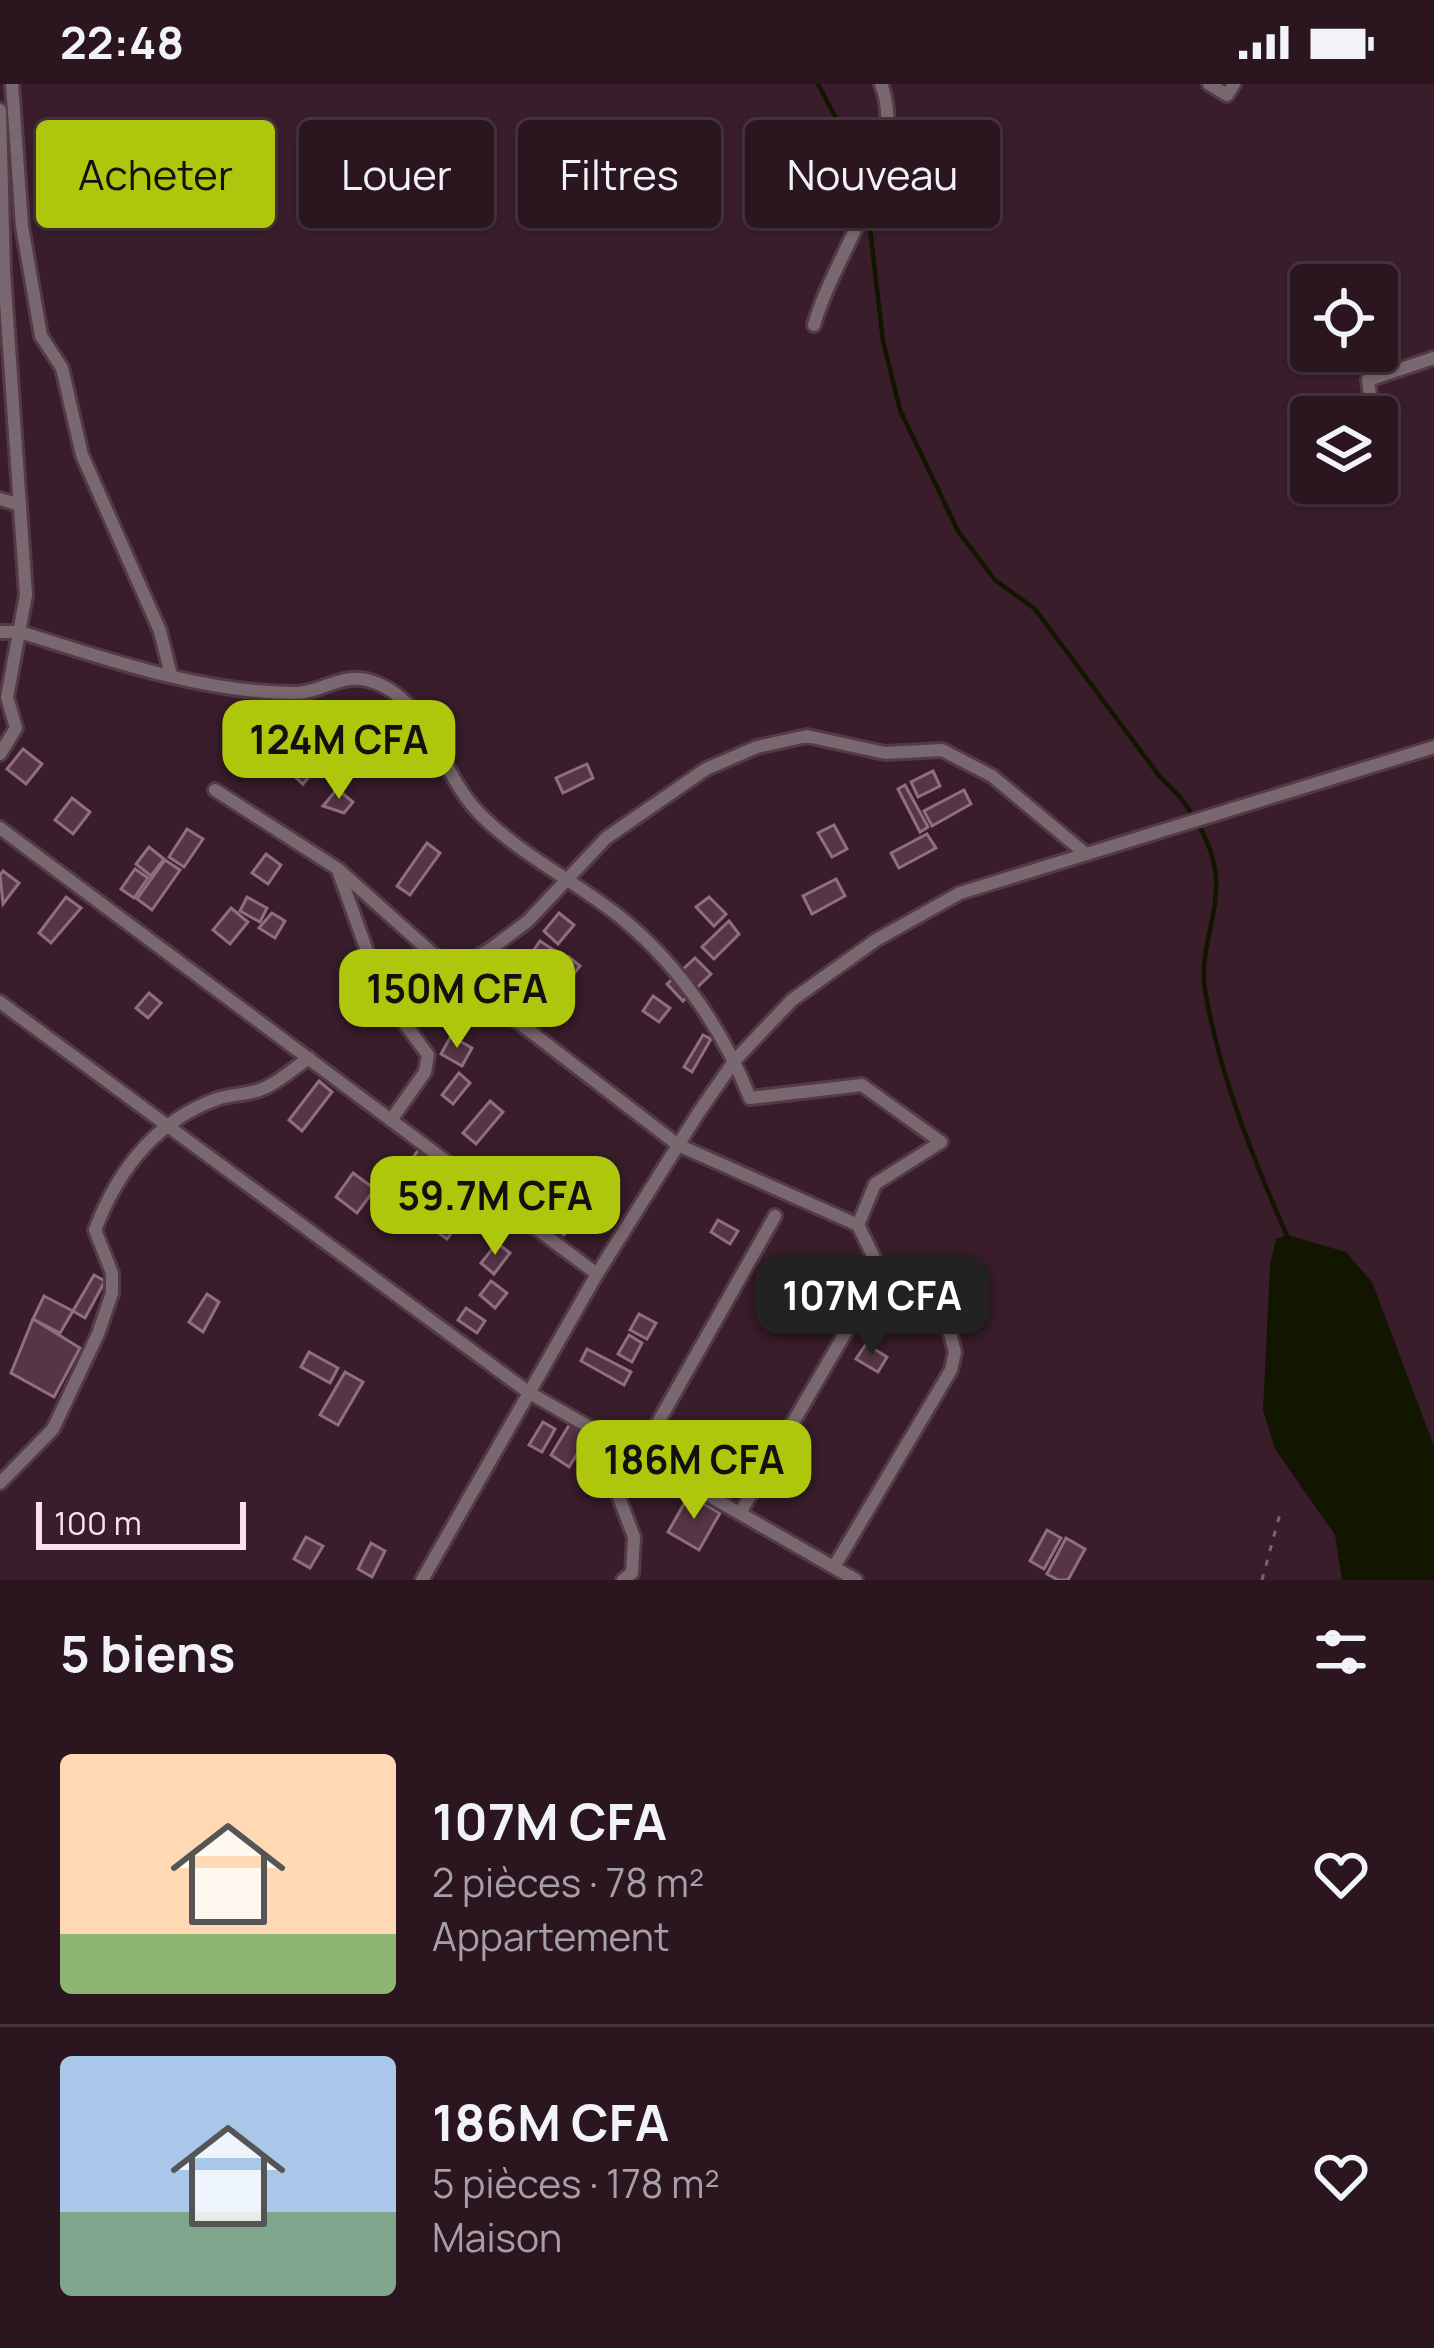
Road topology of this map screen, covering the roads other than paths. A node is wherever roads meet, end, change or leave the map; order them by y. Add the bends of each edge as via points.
1 (12, 84) edge
2 (881, 84) edge
3 (1209, 84) edge
4 (1234, 84) edge
5 (0, 110) edge
6 (814, 325) dead end
7 (1434, 358) edge
8 (1370, 396) edge
9 (0, 499) edge
10 (20, 505) junction
11 (0, 632) edge
12 (20, 632) junction
13 (171, 674) junction
14 (1434, 747) edge
15 (0, 754) edge
16 (215, 790) dead end
17 (0, 828) edge
18 (1086, 854) junction
19 (338, 869) junction
20 (564, 880) junction
21 (453, 972) junction
22 (382, 993) junction
23 (0, 1002) edge
24 (309, 1058) junction
25 (735, 1060) junction
26 (391, 1120) junction
27 (168, 1126) junction
28 (678, 1145) junction
29 (775, 1216) dead end
30 (858, 1226) junction
31 (881, 1272) junction
32 (597, 1274) junction
33 (528, 1392) junction
34 (593, 1429) junction
35 (639, 1456) junction
36 (0, 1483) edge
37 (740, 1513) junction
38 (834, 1567) junction
39 (422, 1580) edge
40 (623, 1580) edge
41 (856, 1580) edge

1 - 13 street via 36,319 62,368 82,455
2 - 6 street via 882,157
3 - 4 street via 1227,95
5 - 10 street
7 - 8 street via 1368,380
9 - 10 street
10 - 12 street
11 - 12 street
12 - 13 street
12 - 15 street via 7,697 16,728
13 - 20 street via 300,694 338,677 380,684 417,712 447,773 480,814
14 - 18 street
16 - 19 street
17 - 24 street
18 - 20 street via 992,776 942,750 885,753 807,736 706,769 606,838
18 - 25 street via 960,893 876,940 792,1000
19 - 21 street
19 - 22 street
20 - 21 street via 528,921
20 - 25 street via 624,920 673,968
21 - 22 street
21 - 28 street
22 - 26 street via 428,1054 425,1072
23 - 27 street
24 - 26 street
24 - 27 street via 263,1089 217,1099
25 - 28 street
25 - 30 street via 750,1098 862,1085 941,1142 875,1184
26 - 32 street
27 - 33 street
27 - 36 street via 130,1161 94,1230 112,1293 80,1380 53,1429
28 - 30 street
28 - 32 street
29 - 35 street
30 - 31 street
31 - 37 street
31 - 38 street via 947,1322 955,1352
32 - 33 street
33 - 34 street
33 - 39 street
34 - 35 street
34 - 40 street via 634,1538 632,1574
35 - 37 street
37 - 38 street
38 - 41 street

